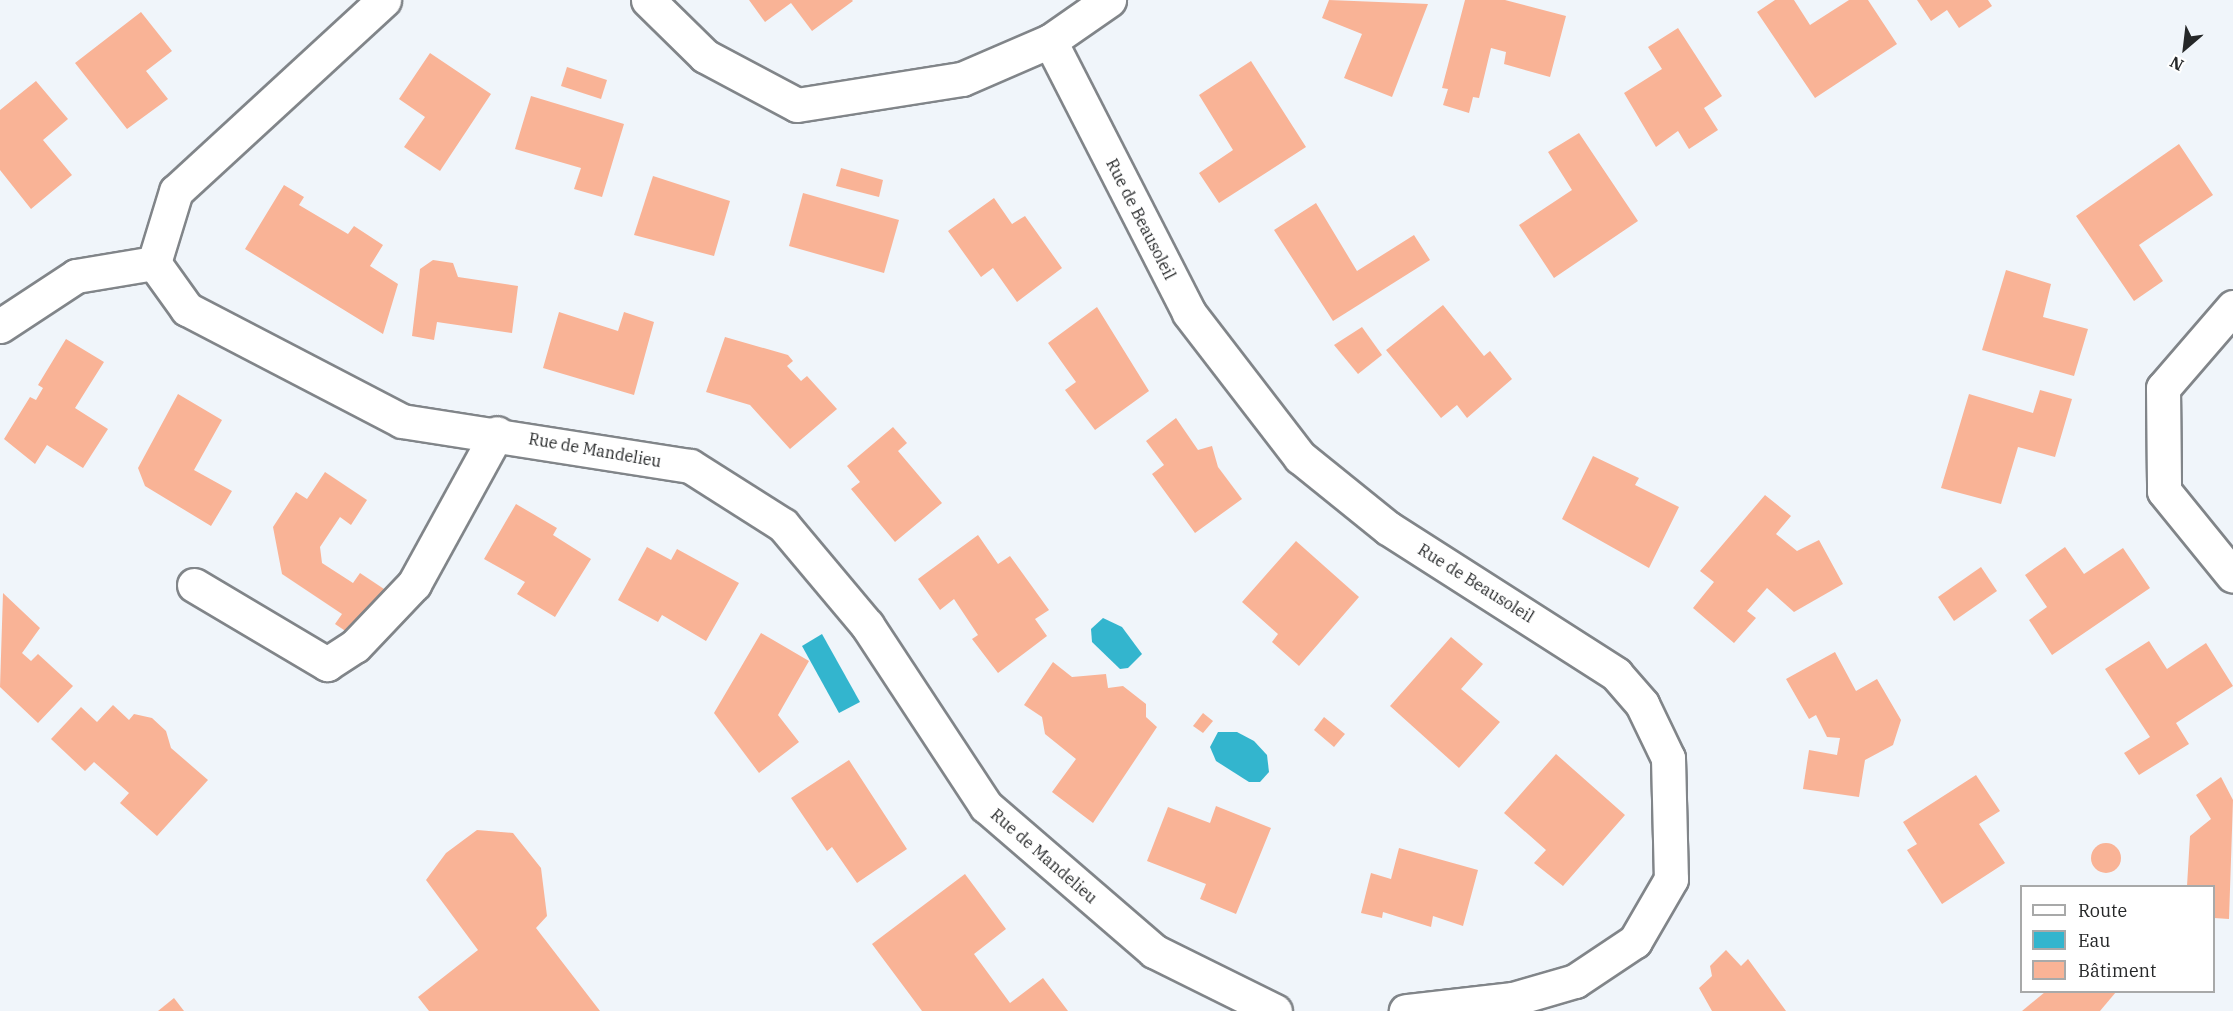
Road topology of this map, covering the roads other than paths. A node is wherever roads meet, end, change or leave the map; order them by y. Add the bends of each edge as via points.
1 (384, 0) edge
2 (648, 0) edge
3 (1109, 0) edge
4 (1050, 41) junction
5 (154, 263) junction
6 (2233, 307) edge
7 (0, 326) edge
8 (497, 434) junction
9 (2233, 576) edge
10 (194, 585) dead end
11 (1222, 999) edge
12 (1514, 1005) edge
13 (1275, 1011) edge
14 (1406, 1011) edge

1 - 5 street via 176,191
2 - 4 street via 705,56 797,105 943,84
3 - 4 street
4 - 12 street, Rue de Beausoleil via 1189,313 1300,457 1388,528 1616,674 1658,731 1672,793 1671,879 1635,942 1575,981
5 - 7 street via 76,276
5 - 8 street, Rue de Mandelieu via 187,309 402,421
6 - 9 street via 2163,388 2164,491
8 - 10 street via 414,584 355,646 327,664
8 - 11 street, Rue de Mandelieu via 690,466 783,525 867,625 986,806 1154,951
11 - 13 street
12 - 14 street, Rue de Beausoleil

